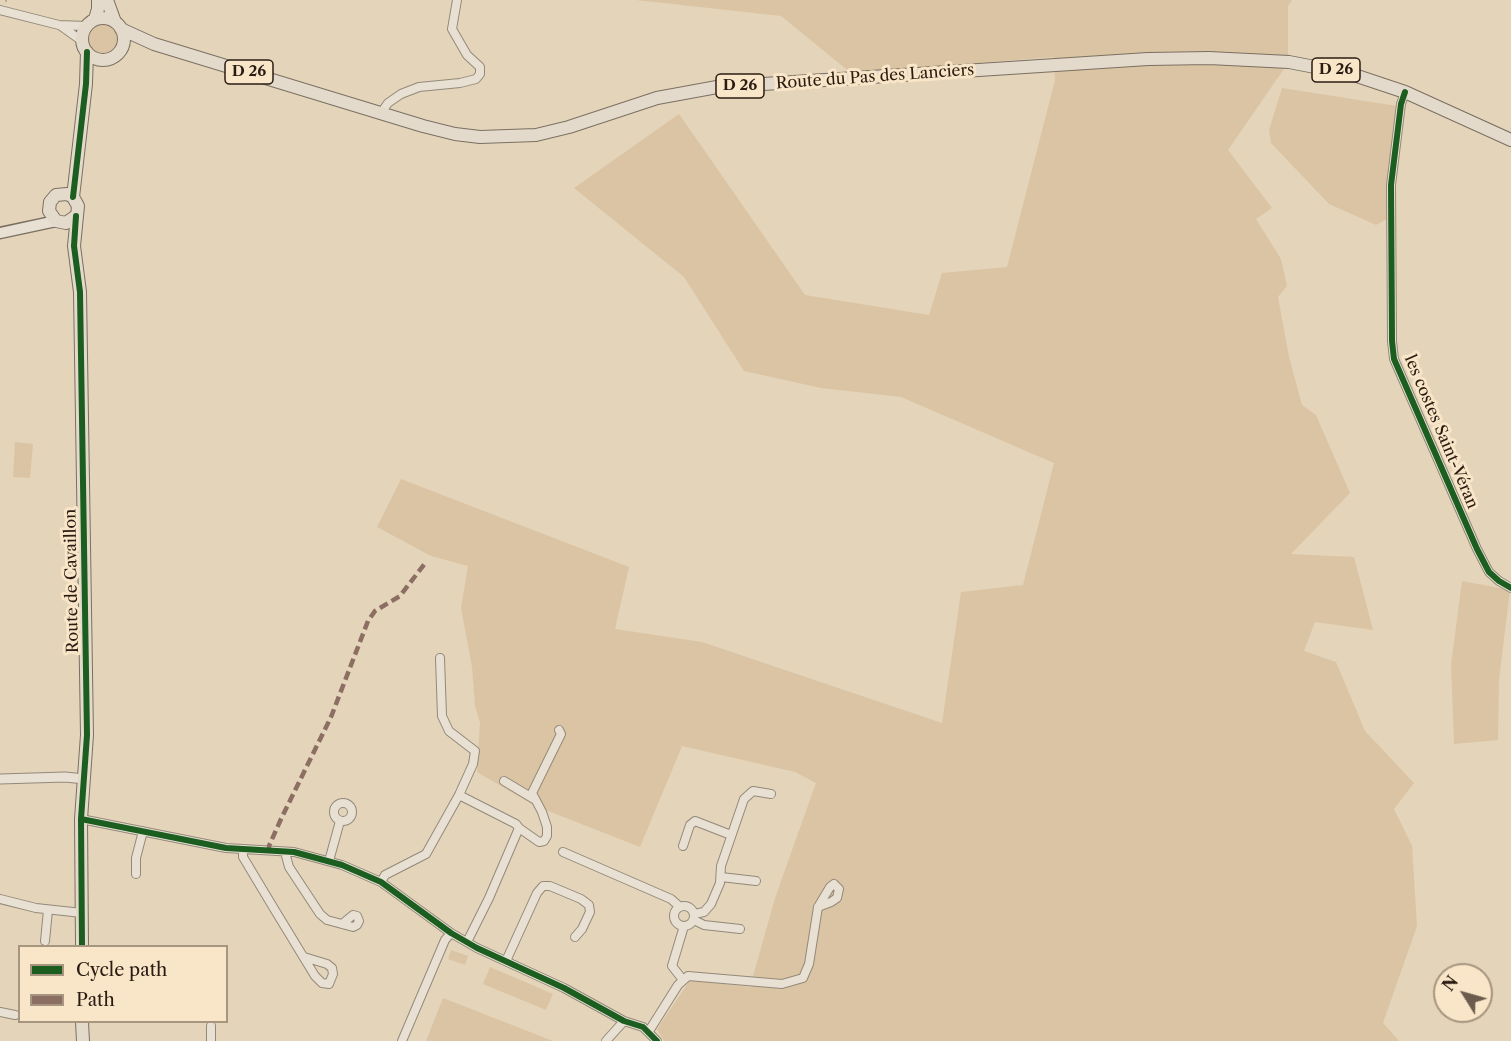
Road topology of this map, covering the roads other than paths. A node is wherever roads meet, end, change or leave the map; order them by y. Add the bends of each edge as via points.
1 (98, 0) edge
2 (107, 0) edge
3 (457, 0) edge
4 (0, 10) edge
5 (91, 23) junction
6 (59, 25) junction
7 (118, 26) junction
8 (154, 44) junction
9 (84, 46) junction
10 (119, 51) junction
11 (100, 59) junction
12 (86, 84) junction
13 (1405, 92) junction
14 (381, 113) junction
15 (1511, 140) edge
16 (76, 164) junction
17 (60, 194) junction
18 (74, 197) junction
19 (49, 206) junction
20 (76, 216) junction
21 (59, 222) junction
22 (21, 228) junction
23 (0, 233) edge
24 (75, 246) junction
25 (1511, 588) edge
26 (440, 658) dead end
27 (559, 730) dead end
28 (0, 779) edge
29 (85, 779) junction
30 (504, 781) dead end
31 (771, 794) dead end
32 (459, 795) junction
33 (534, 799) junction
34 (81, 819) junction
35 (340, 821) dead end
36 (519, 828) junction
37 (143, 831) junction
38 (731, 835) junction
39 (683, 846) dead end
40 (243, 850) junction
41 (285, 852) junction
42 (563, 852) dead end
43 (329, 861) junction
44 (136, 874) dead end
45 (721, 877) junction
46 (756, 881) dead end
47 (381, 882) junction
48 (0, 899) edge
49 (680, 907) junction
50 (818, 907) dead end
51 (48, 910) junction
52 (82, 913) junction
53 (694, 917) junction
54 (342, 924) dead end
55 (684, 926) junction
56 (740, 929) dead end
57 (451, 933) junction
58 (575, 937) dead end
59 (45, 941) dead end
60 (467, 942) junction
61 (82, 945) edge
62 (304, 957) dead end
63 (506, 961) junction
64 (682, 980) junction
65 (0, 1012) edge
66 (15, 1015) dead end
67 (624, 1021) junction
68 (82, 1023) edge
69 (211, 1026) dead end
70 (649, 1031) junction
71 (82, 1041) edge
72 (211, 1041) edge
73 (402, 1041) edge
74 (606, 1041) edge
75 (657, 1041) edge

1 - 5 main road via 99,9
2 - 7 main road
3 - 14 street via 452,28 467,55 480,67 480,74 476,79 419,87 401,94
4 - 6 street
5 - 6 street
5 - 7 main road via 105,18
5 - 9 main road
6 - 9 street
7 - 8 main road, Route du Pas des Lanciers / D 26
7 - 10 main road via 123,42
8 - 10 main road, Route du Pas des Lanciers / D 26 via 131,45
8 - 14 main road, Route du Pas des Lanciers / D 26
9 - 11 main road
9 - 12 main road
10 - 11 main road
11 - 12 main road
12 - 16 main road
13 - 14 main road, Route du Pas des Lanciers / D 26 via 1351,74 1289,62 1247,58 1148,59 717,87 657,98 569,127 522,136 455,134
13 - 15 main road, D 26
13 - 25 street, les costes Saint-Véran via 1391,185 1394,359 1477,549 1489,572
16 - 17 main road
16 - 18 main road
17 - 18 main road
17 - 19 main road via 52,198
18 - 20 main road via 78,206
19 - 21 main road via 50,214
19 - 22 main road
20 - 21 main road
20 - 24 main road, Route de Cavaillon
21 - 22 main road
21 - 24 main road, Route de Cavaillon
22 - 23 main road
24 - 29 main road, Route de Cavaillon via 80,292 86,589
26 - 32 street via 442,716 449,731 475,752
27 - 33 street via 561,734 532,793
28 - 29 street
29 - 34 main road, Route de Cavaillon
30 - 33 street
31 - 38 street via 753,791 746,795
32 - 36 street
32 - 47 street via 426,854 385,875
33 - 36 street via 545,819 546,839 539,842
34 - 37 street
34 - 52 main road, Route de Cavaillon
35 - 43 street
36 - 60 street
37 - 40 street
37 - 44 street
38 - 39 street via 695,821
38 - 45 street
40 - 41 street
40 - 62 street via 243,857
41 - 43 street
41 - 54 street via 289,867 320,914
42 - 49 street via 671,899
43 - 47 street
45 - 46 street
45 - 53 street via 708,909
47 - 57 street
48 - 51 street
49 - 53 street via 688,907
49 - 55 street via 674,918
50 - 64 street via 803,978 782,984 688,976
51 - 52 street
51 - 59 street
52 - 61 main road, Route de Cavaillon
53 - 55 street via 690,925
53 - 56 street via 704,925
55 - 64 street via 672,966
57 - 60 street
57 - 73 street
58 - 63 street via 591,908 581,899 543,886
60 - 63 street
63 - 67 street
64 - 70 street
65 - 66 street
67 - 70 street
67 - 74 street
68 - 71 main road
69 - 72 street
70 - 75 street

